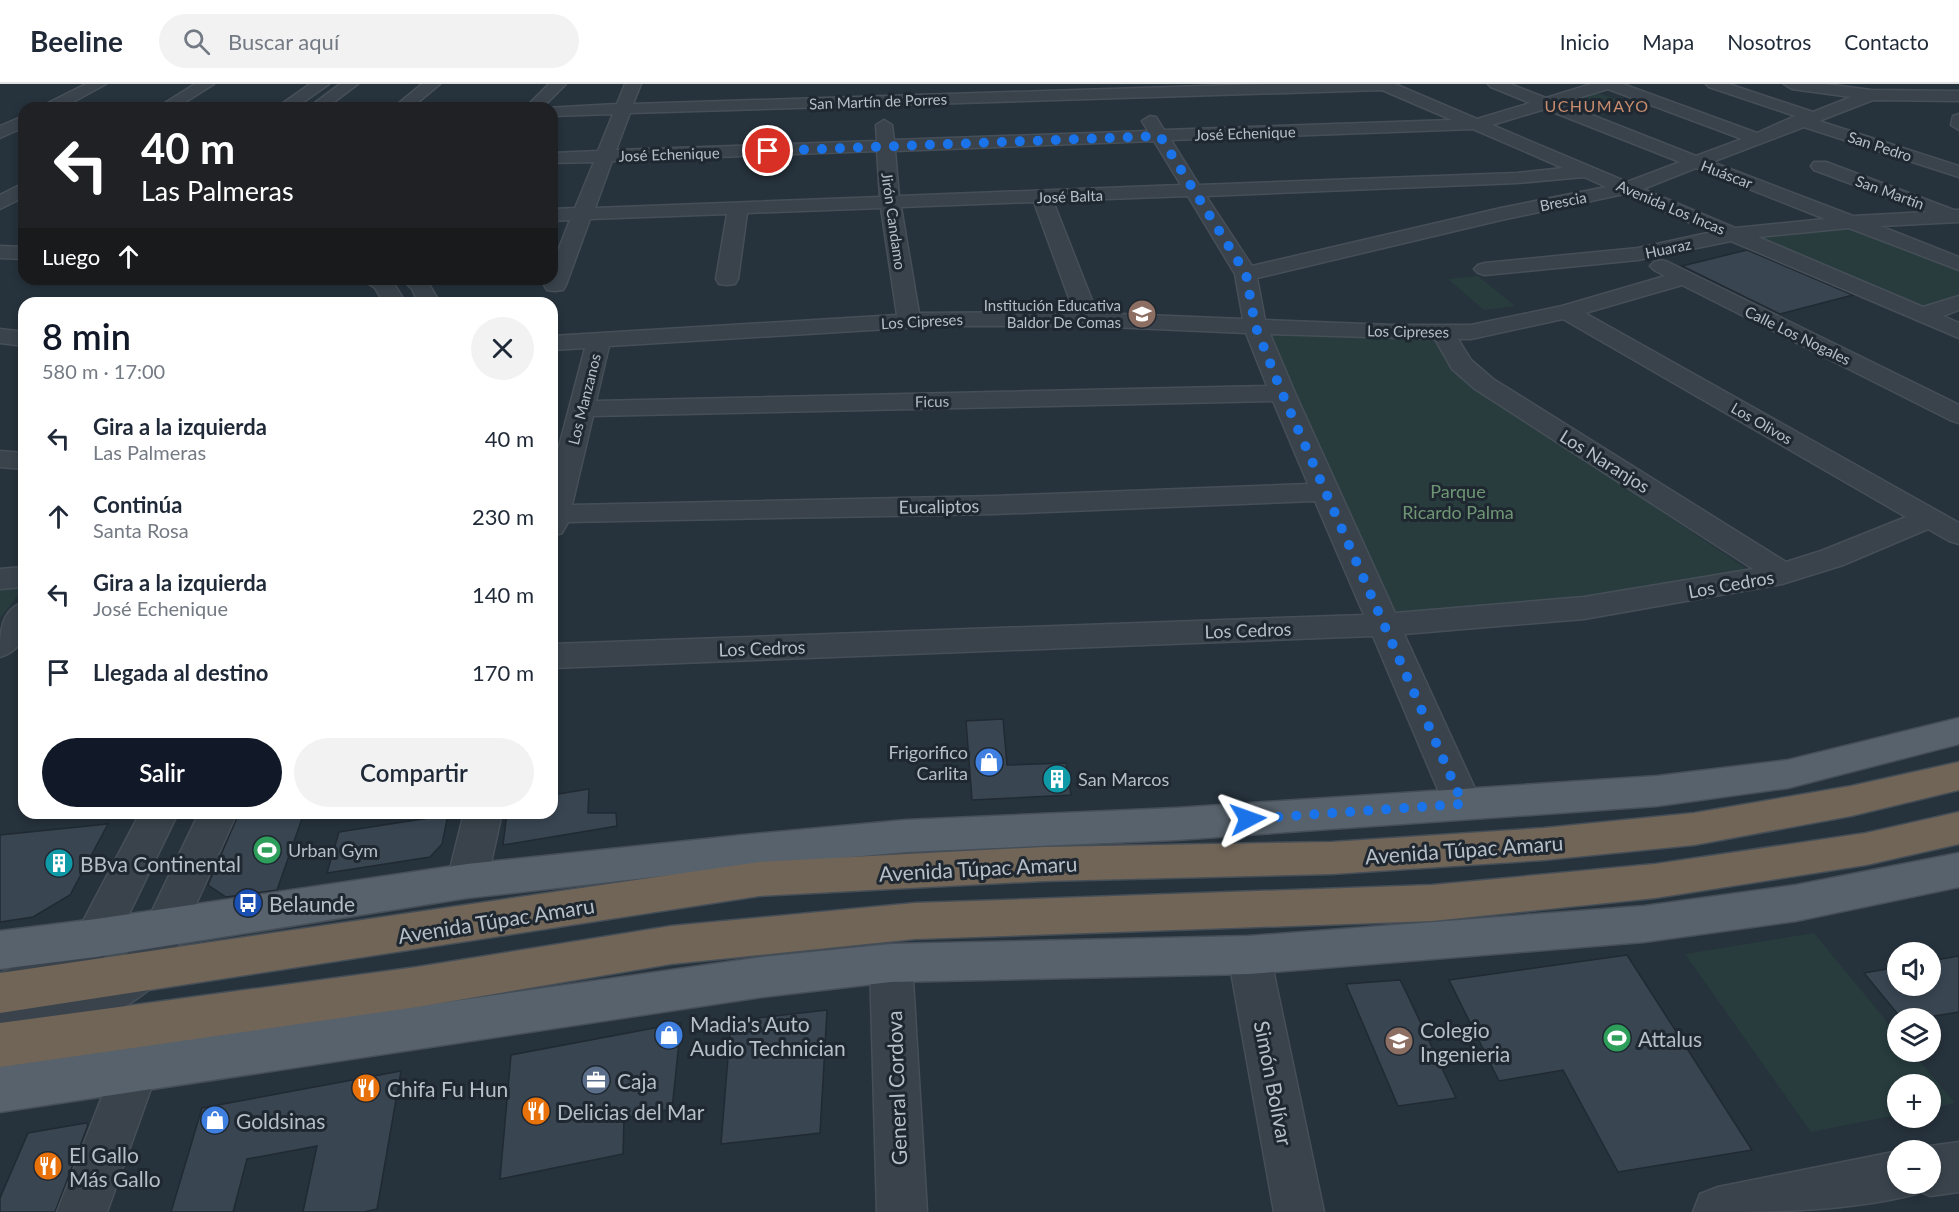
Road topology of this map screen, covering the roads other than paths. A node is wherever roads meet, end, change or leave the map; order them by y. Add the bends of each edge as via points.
1 (98, 84) edge
2 (206, 84) edge
3 (321, 84) edge
4 (350, 84) edge
5 (432, 84) edge
6 (558, 84) edge
7 (633, 84) edge
8 (1496, 84) edge
9 (1608, 84) edge
10 (1714, 84) edge
11 (1792, 84) edge
12 (1922, 84) edge
13 (1383, 85) edge
14 (1818, 87) edge
15 (1128, 88) edge
16 (881, 93) edge
17 (1871, 94) junction
18 (1942, 96) junction
19 (1959, 96) edge
20 (62, 102) edge
21 (175, 102) edge
22 (293, 102) edge
23 (324, 102) edge
24 (409, 102) edge
25 (539, 102) edge
26 (1546, 104) junction
27 (1959, 106) edge
28 (622, 109) junction
29 (558, 111) edge
30 (1805, 118) junction
31 (1959, 119) edge
32 (18, 124) edge
33 (1478, 124) junction
34 (1959, 124) edge
35 (0, 133) edge
36 (1160, 136) junction
37 (1756, 138) junction
38 (885, 147) junction
39 (604, 156) junction
40 (558, 158) edge
41 (1696, 162) junction
42 (1820, 166) dead end
43 (1588, 171) junction
44 (1959, 172) edge
45 (1628, 188) junction
46 (1192, 191) junction
47 (18, 192) edge
48 (1042, 197) junction
49 (890, 201) junction
50 (0, 203) edge
51 (738, 207) junction
52 (582, 213) junction
53 (558, 214) edge
54 (1958, 217) edge
55 (1850, 222) junction
56 (1733, 234) junction
57 (0, 252) edge
58 (18, 253) edge
59 (1638, 254) junction
60 (1959, 264) edge
61 (1485, 269) dead end
62 (1246, 274) junction
63 (558, 277) edge
64 (1681, 278) junction
65 (727, 279) dead end
66 (1959, 303) edge
67 (1566, 312) junction
68 (1922, 315) junction
69 (1088, 319) junction
70 (909, 321) junction
71 (1255, 325) junction
72 (1959, 331) edge
73 (1443, 333) junction
74 (0, 336) edge
75 (18, 338) edge
76 (598, 341) junction
77 (558, 343) edge
78 (1282, 393) junction
79 (581, 409) junction
80 (1959, 415) edge
81 (0, 459) edge
82 (18, 460) edge
83 (1324, 492) junction
84 (558, 504) edge
85 (1930, 519) junction
86 (558, 521) edge
87 (1959, 535) edge
88 (1782, 574) junction
89 (18, 578) edge
90 (0, 579) edge
91 (18, 622) edge
92 (1383, 625) junction
93 (0, 646) edge
94 (558, 656) edge
95 (1959, 731) edge
96 (1959, 776) edge
97 (1463, 804) junction
98 (156, 819) edge
99 (215, 819) edge
100 (482, 819) edge
101 (1959, 828) edge
102 (1959, 870) edge
103 (467, 881) junction
104 (166, 926) junction
105 (96, 938) junction
106 (0, 950) edge
107 (1249, 955) junction
108 (891, 963) junction
109 (133, 975) junction
110 (2, 994) edge
111 (0, 1037) edge
112 (0, 1045) edge
113 (135, 1069) junction
114 (0, 1089) edge
115 (1959, 1167) edge
116 (1941, 1169) edge
117 (1887, 1178) edge
118 (82, 1212) edge
119 (902, 1212) edge
120 (1299, 1212) edge
121 (1718, 1212) edge

1 - 20 street
2 - 21 street
3 - 22 street
4 - 23 street
5 - 24 street
6 - 25 street
7 - 28 street
8 - 26 street, Huáscar
9 - 26 street, José Echenique
9 - 37 street
10 - 30 street, San Pedro
11 - 14 street
12 - 18 street
13 - 15 street, San Martín de Porres
13 - 33 street, Avenida Los Incas
14 - 17 street
15 - 16 street, San Martín de Porres
15 - 36 street
16 - 28 street, San Martín de Porres
16 - 38 street, Jirón Candamo
17 - 18 street
17 - 30 street, Brescia
18 - 19 street
18 - 27 street
26 - 33 street, José Echenique
26 - 41 street, Huáscar
28 - 29 street, San Martín de Porres
28 - 39 street
30 - 37 street, Brescia
30 - 44 street, San Pedro
31 - 34 street
32 - 35 street
33 - 36 street, José Echenique
33 - 43 street, Avenida Los Incas
36 - 38 street, José Echenique
36 - 46 street
37 - 41 street, Brescia
38 - 39 street, José Echenique
38 - 49 street, Jirón Candamo
39 - 40 street, José Echenique
39 - 52 street
41 - 45 street, Brescia
41 - 55 street, Huáscar
42 - 54 street, San Martín
43 - 45 street, Avenida Los Incas
43 - 46 street, José Balta via 1517,178
45 - 56 street, Avenida Los Incas
45 - 62 street, Brescia
46 - 48 street, José Balta
46 - 62 street
47 - 50 street
48 - 49 street, José Balta
48 - 69 street
49 - 51 street, José Balta
49 - 70 street, Jirón Candamo
51 - 52 street, José Balta
51 - 65 street
52 - 53 street, José Balta
52 - 63 street
54 - 55 street, Huaraz
55 - 56 street, Huaraz
55 - 60 street, Huáscar
56 - 59 street, Huaraz
56 - 68 street, Avenida Los Incas
57 - 58 street
59 - 61 street, Huaraz
59 - 64 street, Calle Los Nogales
62 - 71 street
64 - 67 street, Los Cipreses
64 - 80 street, Calle Los Nogales
66 - 68 street
67 - 73 street, Los Cipreses via 1471,332
67 - 85 street, Los Olivos
68 - 72 street, Avenida Los Incas
69 - 70 street, Los Cipreses
69 - 71 street, Los Cipreses
70 - 76 street, Los Cipreses
71 - 73 street, Los Cipreses
71 - 78 street
73 - 88 street, Los Naranjos via 1461,364 1484,384
74 - 75 street
76 - 77 street, Los Cipreses
76 - 79 street, Los Manzanos
78 - 79 street, Ficus
78 - 83 street
79 - 84 street, Los Manzanos
81 - 82 street
83 - 86 street, Eucaliptos
83 - 92 street
85 - 87 street, Los Olivos
85 - 88 street, Los Cedros
88 - 92 street, Los Cedros via 1584,608
89 - 90 street
91 - 93 street
92 - 94 street, Los Cedros
92 - 97 street
95 - 97 main road, Avenida Túpac Amaru via 1788,774 1657,791
96 - 109 highway, Avenida Túpac Amaru via 1851,801 1694,829 1544,844 1332,858 1044,864 759,879
97 - 103 main road, Avenida Túpac Amaru via 1176,824 906,836
98 - 105 street
99 - 104 street
100 - 103 street
101 - 112 highway via 1866,849 1655,881 1432,903 915,921 671,945 417,987
102 - 107 main road via 1796,903 1644,924
103 - 104 main road, Avenida Túpac Amaru
104 - 105 main road, Avenida Túpac Amaru
104 - 109 street via 144,966
105 - 106 main road, Avenida Túpac Amaru
105 - 110 street via 73,957
107 - 108 main road
107 - 120 street, Simón Bolívar
108 - 113 main road via 762,977
108 - 119 street, General Cordova
109 - 110 highway, Avenida Túpac Amaru
109 - 111 street via 99,996
113 - 114 main road
113 - 118 street
115 - 116 street
117 - 121 street

